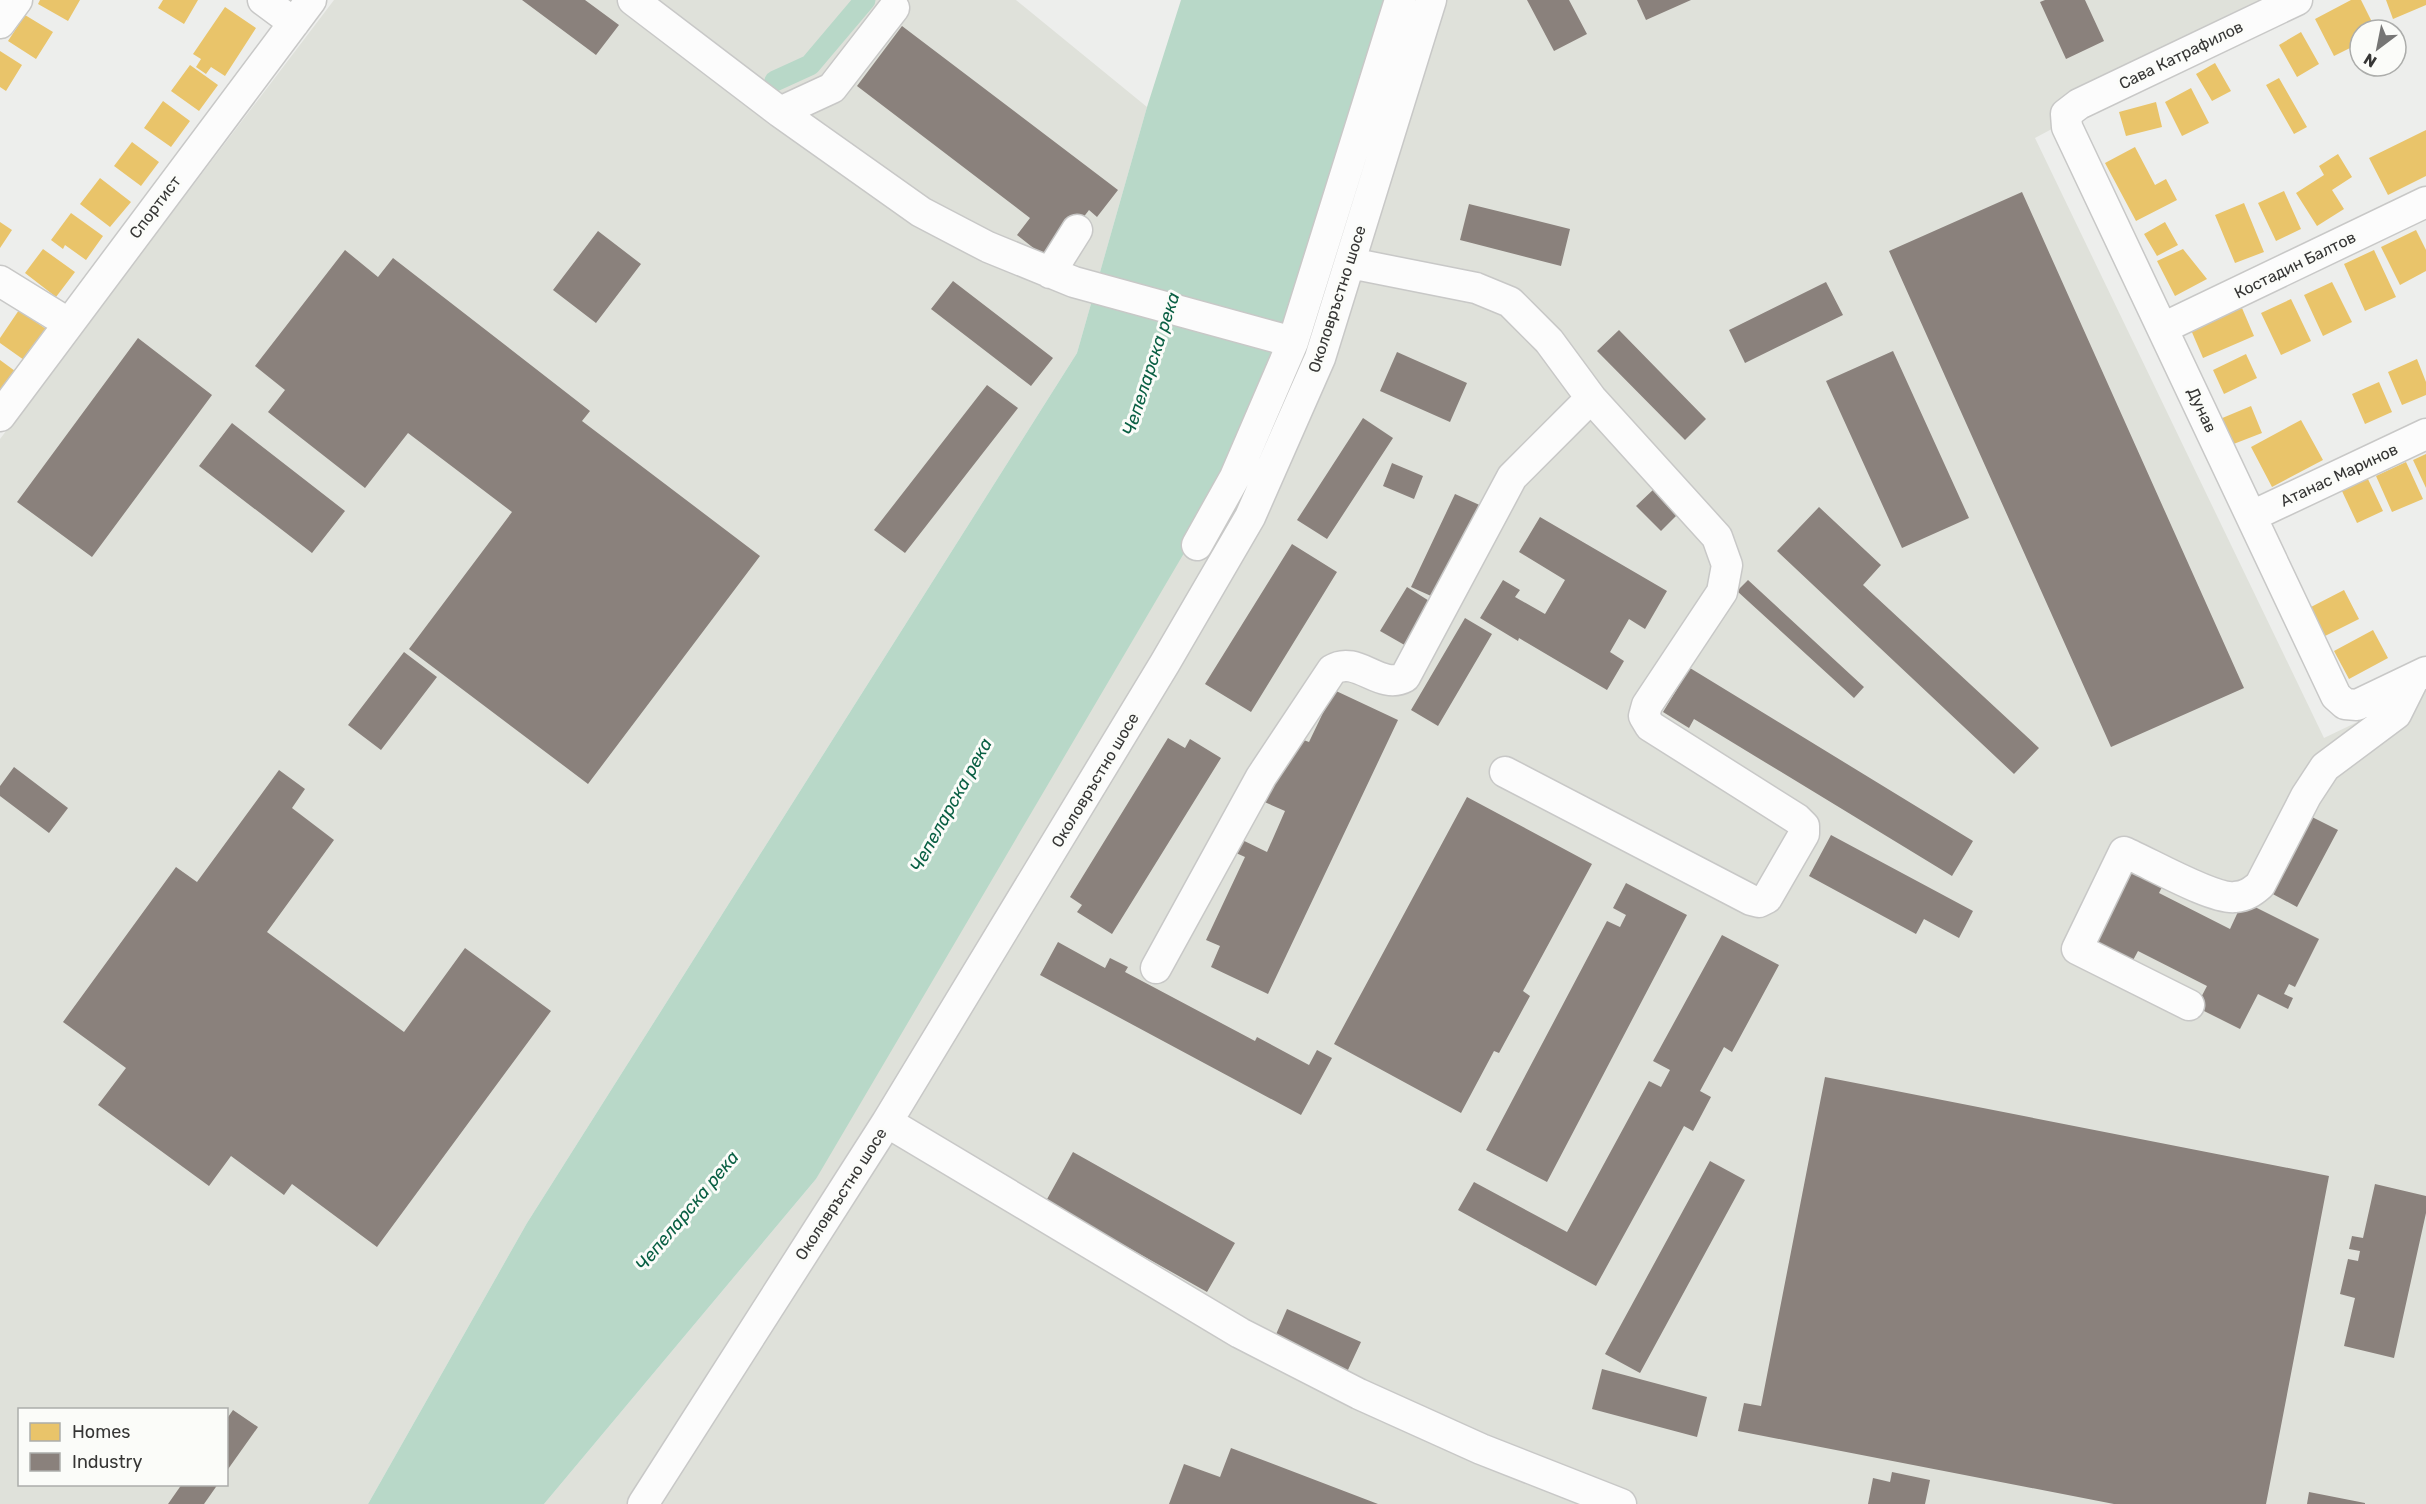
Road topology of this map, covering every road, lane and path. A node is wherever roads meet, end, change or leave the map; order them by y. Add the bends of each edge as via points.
1 (17, 0) edge
2 (263, 0) edge
3 (312, 0) edge
4 (633, 0) edge
5 (1400, 0) edge
6 (1431, 0) edge
7 (2297, 0) edge
8 (894, 8) dead end
9 (0, 23) edge
10 (294, 23) junction
11 (780, 112) junction
12 (2067, 114) joint
13 (2426, 202) edge
14 (1077, 230) dead end
15 (1350, 263) junction
16 (1062, 278) junction
17 (0, 281) edge
18 (68, 323) junction
19 (2163, 328) junction
20 (1293, 342) junction
21 (1591, 398) junction
22 (0, 416) edge
23 (2426, 434) edge
24 (2252, 516) junction
25 (1197, 545) dead end
26 (2420, 675) edge
27 (1505, 772) dead end
28 (1156, 968) dead end
29 (2189, 1005) dead end
30 (887, 1122) junction
31 (643, 1504) edge
32 (1621, 1504) edge

1 - 9 street
2 - 10 street
3 - 10 street, Спортист
4 - 11 street
5 - 20 street
6 - 15 street, Околовръстно шосе
7 - 12 street, Сава Катрафилов via 2079,104
8 - 11 street via 832,88
10 - 18 street, Спортист
11 - 16 street via 921,212 988,247
12 - 19 street, Дунав via 2067,128
13 - 19 street, Костадин Балтов
14 - 16 street
15 - 21 street via 1476,288 1510,302 1549,341
15 - 30 street, Околовръстно шосе via 1320,358 1250,517 1166,663
16 - 20 street
17 - 18 street
18 - 22 street, Спортист
19 - 24 street, Дунав
20 - 25 street via 1235,477
21 - 27 street via 1717,537 1727,565 1722,592 1647,705 1644,716 1650,726 1797,819 1804,826 1803,834 1767,898 1759,902
21 - 28 street via 1512,477 1406,677 1388,682 1348,665 1332,670 1261,777
23 - 24 street, Атанас Маринов
24 - 26 street, Дунав via 2336,696 2345,704 2357,705
26 - 29 street via 2396,714 2325,767 2260,885 2248,895 2233,898 2216,894 2124,852 2077,948
30 - 31 street, Околовръстно шосе
30 - 32 street via 1240,1333 1359,1394

